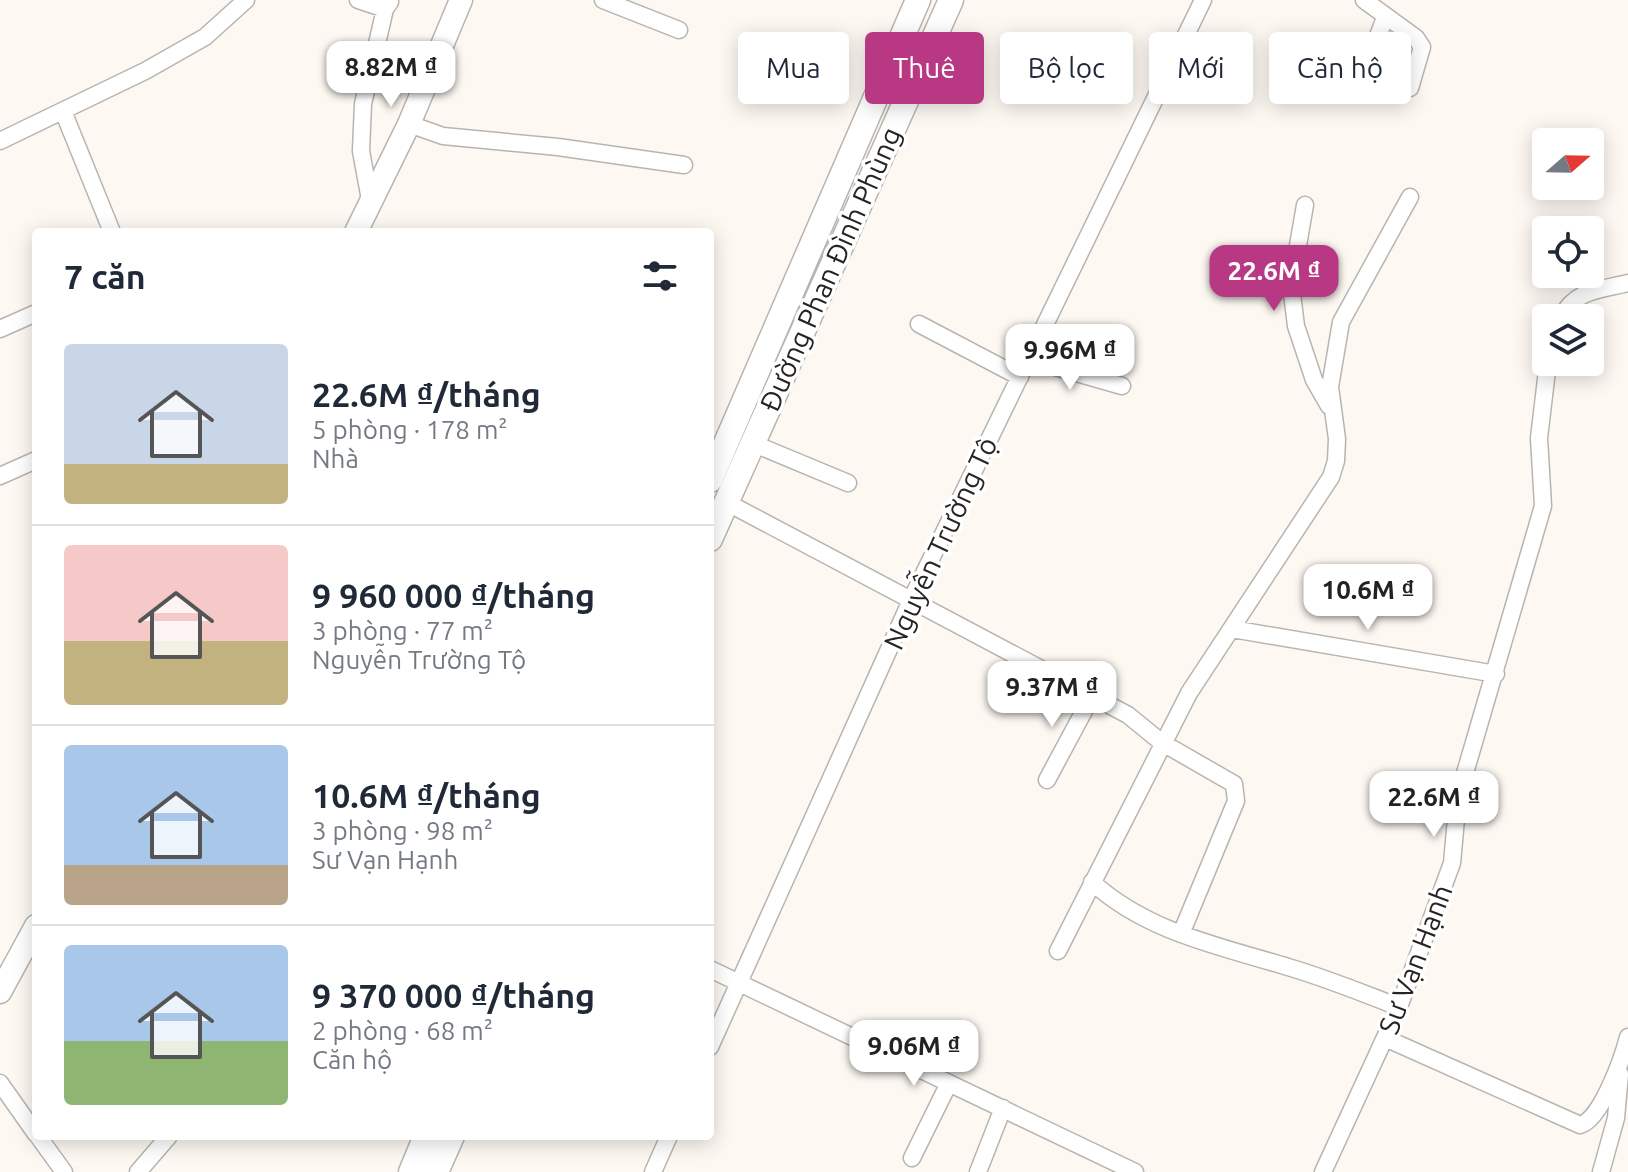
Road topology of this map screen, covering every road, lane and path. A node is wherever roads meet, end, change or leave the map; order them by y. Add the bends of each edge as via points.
1 (246, 0) edge
2 (358, 0) edge
3 (461, 0) edge
4 (603, 0) edge
5 (918, 0) edge
6 (951, 0) edge
7 (1203, 0) edge
8 (1364, 0) edge
9 (388, 5) edge
10 (1385, 18) junction
11 (679, 30) dead end
12 (1379, 32) edge
13 (1407, 32) edge
14 (1411, 35) edge
15 (1411, 85) edge
16 (63, 111) junction
17 (409, 124) junction
18 (0, 141) edge
19 (684, 165) dead end
20 (1410, 197) dead end
21 (370, 200) junction
22 (1305, 205) dead end
23 (110, 228) edge
24 (358, 228) edge
25 (1628, 283) edge
26 (1571, 304) edge
27 (32, 315) edge
28 (919, 324) dead end
29 (0, 329) edge
30 (1028, 359) junction
31 (1546, 376) edge
32 (1020, 377) junction
33 (1122, 386) dead end
34 (1330, 408) junction
35 (719, 436) edge
36 (752, 443) junction
37 (714, 460) edge
38 (32, 462) edge
39 (0, 476) edge
40 (848, 483) dead end
41 (726, 502) junction
42 (714, 530) edge
43 (912, 598) junction
44 (1232, 629) junction
45 (1496, 674) junction
46 (1092, 696) junction
47 (1161, 742) junction
48 (1047, 780) dead end
49 (1092, 882) junction
50 (32, 933) edge
51 (1181, 934) junction
52 (1058, 951) dead end
53 (714, 971) edge
54 (739, 983) junction
55 (0, 992) edge
56 (1399, 1007) junction
57 (1628, 1037) edge
58 (714, 1038) edge
59 (1385, 1038) junction
60 (1620, 1064) junction
61 (0, 1083) edge
62 (949, 1083) junction
63 (1003, 1108) junction
64 (32, 1122) edge
65 (44, 1140) edge
66 (166, 1140) edge
67 (424, 1140) edge
68 (450, 1140) edge
69 (667, 1140) edge
70 (912, 1158) dead end
71 (64, 1172) edge
72 (138, 1172) edge
73 (411, 1172) edge
74 (436, 1172) edge
75 (653, 1172) edge
76 (978, 1172) edge
77 (1135, 1172) edge
78 (1323, 1172) edge
79 (1601, 1172) edge

1 - 16 street via 205,37
2 - 9 street
3 - 17 street
4 - 11 street
5 - 35 main road, Đường Phan Đình Phùng
6 - 36 main road, Đường Phan Đình Phùng
7 - 30 street, Nguyễn Trường Tộ
8 - 10 street
9 - 21 street via 363,104 361,151
10 - 12 street
10 - 13 street
14 - 15 street via 1422,47
16 - 18 street
16 - 23 street
17 - 19 street via 443,136
17 - 21 street
20 - 34 street via 1341,322
21 - 24 street
22 - 34 street via 1291,286 1296,326 1314,380
25 - 26 street via 1584,293
27 - 29 street
28 - 32 street
30 - 32 street, Nguyễn Trường Tộ
30 - 33 street
31 - 45 street, Sư Vạn Hạnh via 1539,438 1543,506
32 - 43 street, Nguyễn Trường Tộ
34 - 44 street via 1337,439 1331,477
35 - 37 main road, Đường Phan Đình Phùng
36 - 40 street
36 - 41 main road, Đường Phan Đình Phùng
38 - 39 street
41 - 42 main road, Đường Phan Đình Phùng
41 - 43 street
43 - 46 street
43 - 54 street, Nguyễn Trường Tộ
44 - 45 street
44 - 47 street
45 - 56 street, Sư Vạn Hạnh via 1458,797 1452,863
46 - 47 street via 1128,715
46 - 48 street
47 - 49 street
47 - 51 street via 1228,778 1238,793
49 - 51 street via 1139,916
49 - 52 street
50 - 55 street
51 - 56 street
53 - 54 street
54 - 58 street, Nguyễn Trường Tộ
54 - 62 street
56 - 59 street, Sư Vạn Hạnh
57 - 60 street
59 - 60 street via 1580,1125 1591,1120
59 - 78 street, Sư Vạn Hạnh
60 - 79 street via 1616,1118
61 - 64 street
62 - 63 street
62 - 70 street
63 - 76 street
63 - 77 street
65 - 71 street
66 - 72 street
67 - 73 main road
68 - 74 main road
69 - 75 street

